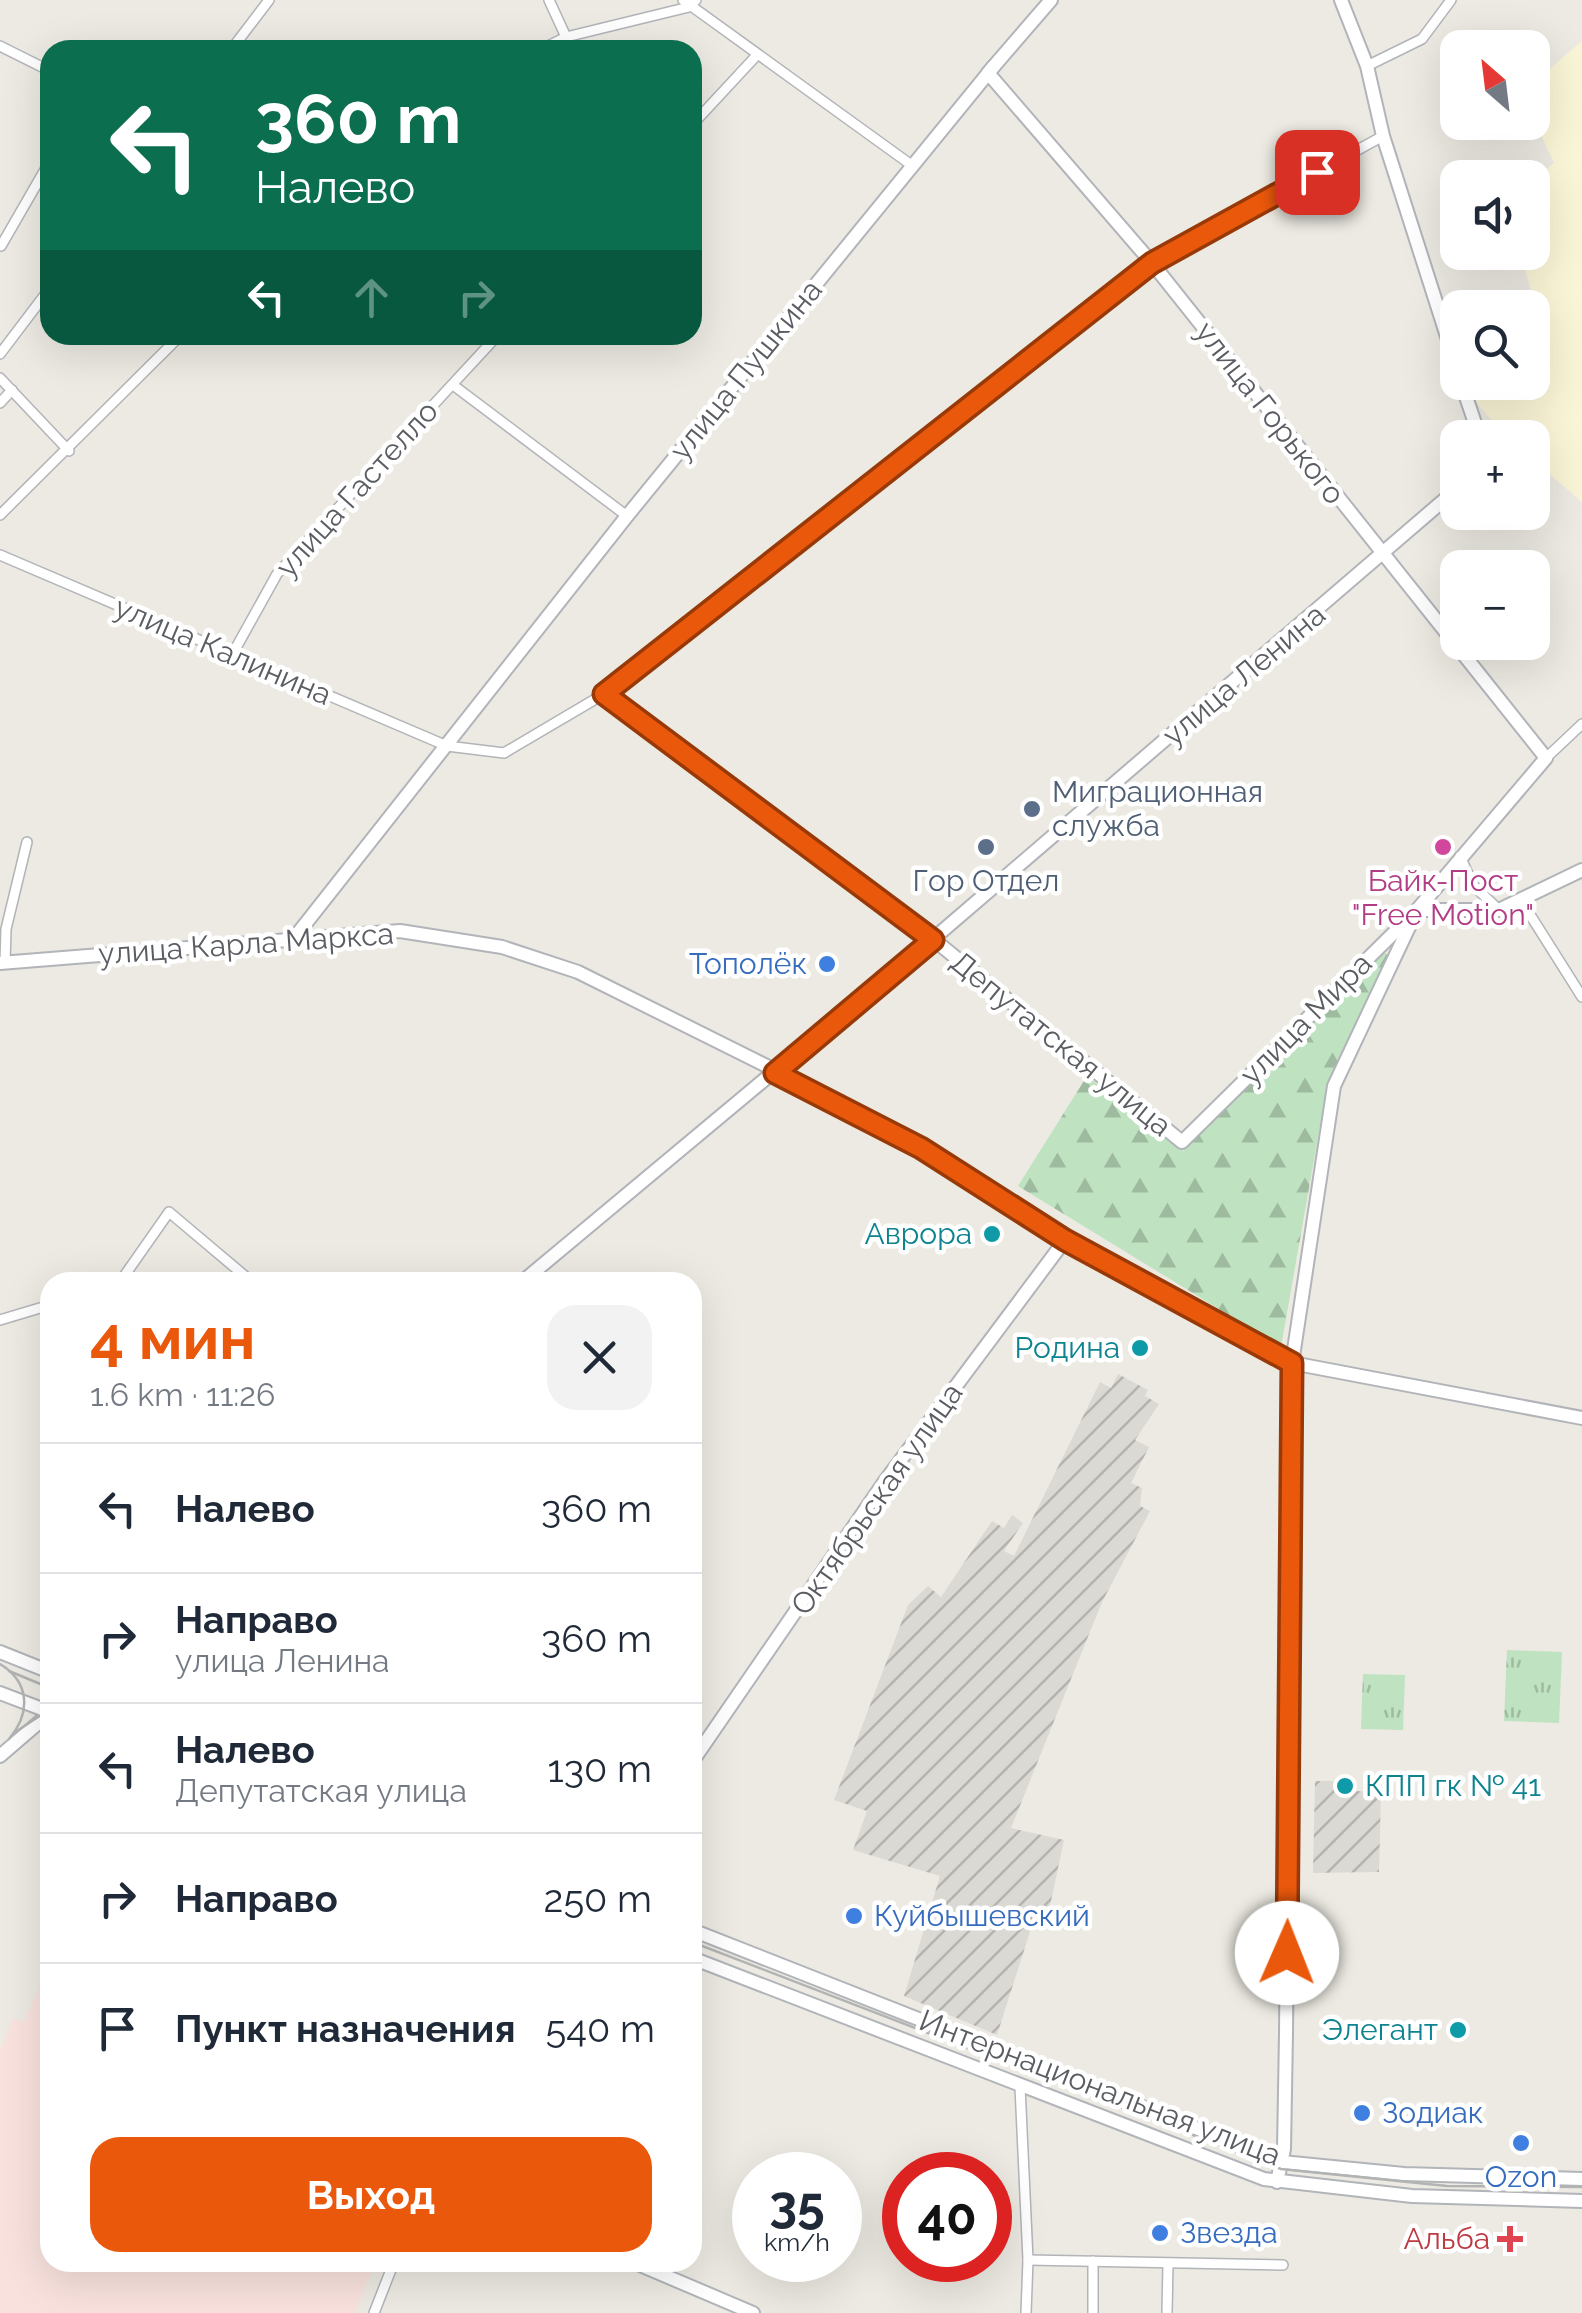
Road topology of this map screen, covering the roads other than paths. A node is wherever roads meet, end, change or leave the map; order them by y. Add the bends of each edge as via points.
1 (269, 0) edge
2 (549, 0) edge
3 (1051, 0) edge
4 (1341, 0) edge
5 (1450, 0) edge
6 (689, 2) edge
7 (566, 38) junction
8 (239, 40) edge
9 (562, 40) edge
10 (0, 46) edge
11 (757, 55) junction
12 (40, 66) edge
13 (1367, 66) junction
14 (988, 73) junction
15 (702, 114) edge
16 (1383, 136) junction
17 (910, 164) junction
18 (40, 178) edge
19 (0, 247) edge
20 (1152, 263) junction
21 (40, 301) edge
22 (1440, 314) edge
23 (170, 345) edge
24 (489, 345) edge
25 (0, 354) edge
26 (0, 378) edge
27 (452, 385) junction
28 (12, 390) junction
29 (0, 403) edge
30 (69, 451) junction
31 (1440, 504) edge
32 (0, 515) edge
33 (627, 516) junction
34 (0, 555) edge
35 (1382, 556) junction
36 (232, 655) junction
37 (604, 694) junction
38 (1582, 724) edge
39 (447, 746) junction
40 (1546, 758) junction
41 (28, 842) dead end
42 (1460, 856) junction
43 (1582, 870) edge
44 (1522, 902) junction
45 (1418, 910) junction
46 (1499, 910) junction
47 (296, 937) junction
48 (933, 940) junction
49 (2, 962) edge
50 (1582, 997) edge
51 (775, 1073) junction
52 (1182, 1142) joint
53 (1065, 1240) junction
54 (127, 1272) edge
55 (240, 1272) edge
56 (534, 1272) edge
57 (40, 1308) edge
58 (0, 1320) edge
59 (1292, 1363) junction
60 (1582, 1418) edge
61 (0, 1652) edge
62 (40, 1668) edge
63 (0, 1693) edge
64 (40, 1708) edge
65 (40, 1721) edge
66 (702, 1747) edge
67 (0, 1756) edge
68 (702, 1934) edge
69 (702, 1962) edge
70 (1020, 2087) junction
71 (1282, 2162) junction
72 (1582, 2179) edge
73 (1277, 2182) junction
74 (1582, 2201) edge
75 (1028, 2260) junction
76 (1093, 2262) junction
77 (1168, 2264) junction
78 (1283, 2265) dead end
79 (390, 2272) edge
80 (657, 2272) edge
81 (374, 2313) edge
82 (754, 2313) edge
83 (1026, 2313) edge
84 (1093, 2313) edge
85 (1168, 2313) edge

1 - 8 street
2 - 7 street
3 - 14 street, улица Пушкина
4 - 13 street
5 - 13 street via 1422,39
6 - 7 street
6 - 11 street
7 - 9 street
10 - 12 street
11 - 15 street
11 - 17 street
13 - 16 street
14 - 17 street, улица Пушкина
14 - 20 street, улица Горького
16 - 20 street, улица Калинина
16 - 22 street
17 - 33 street, улица Пушкина
18 - 19 street
20 - 35 street, улица Горького
20 - 37 street, улица Калинина
21 - 25 street
23 - 30 street
24 - 27 street, улица Гастелло
26 - 28 street
27 - 33 street
27 - 36 street, улица Гастелло via 277,574
28 - 29 street
28 - 30 street
30 - 32 street
31 - 35 street, улица Ленина
33 - 39 street, улица Пушкина
33 - 47 street
34 - 36 street, улица Калинина
35 - 40 street, улица Горького
35 - 48 street, улица Ленина
36 - 39 street, улица Калинина
37 - 39 street, улица Калинина via 504,753
37 - 48 street, Депутатская улица
38 - 40 street
39 - 47 street, улица Пушкина
40 - 42 street, улица Мира
41 - 49 street
42 - 45 street, улица Мира
42 - 46 street via 1473,885
43 - 44 street
44 - 46 street
44 - 50 street
45 - 46 street
45 - 52 street, улица Мира
45 - 59 street via 1334,1086
47 - 49 street, улица Карла Маркса
47 - 51 street, улица Карла Маркса via 400,931 502,947 578,972
48 - 51 street, улица Ленина
48 - 52 street, Депутатская улица
51 - 53 street, улица Карла Маркса via 921,1148
51 - 56 street, улица Ленина
53 - 59 street, улица Карла Маркса
53 - 66 street, Октябрьская улица via 885,1482
54 - 55 street via 169,1212
57 - 58 street
59 - 60 street, улица Карла Маркса
59 - 71 street
61 - 62 street
63 - 64 street
65 - 67 street
68 - 71 street, Интернациональная улица
69 - 70 street, Интернациональная улица
70 - 73 street, Интернациональная улица
70 - 75 street
71 - 72 street, Интернациональная улица via 1404,2174
71 - 73 street
73 - 74 street, Интернациональная улица via 1412,2196
75 - 76 street
75 - 83 street
76 - 77 street
76 - 84 street
77 - 78 street
77 - 85 street
79 - 81 street
80 - 82 street

